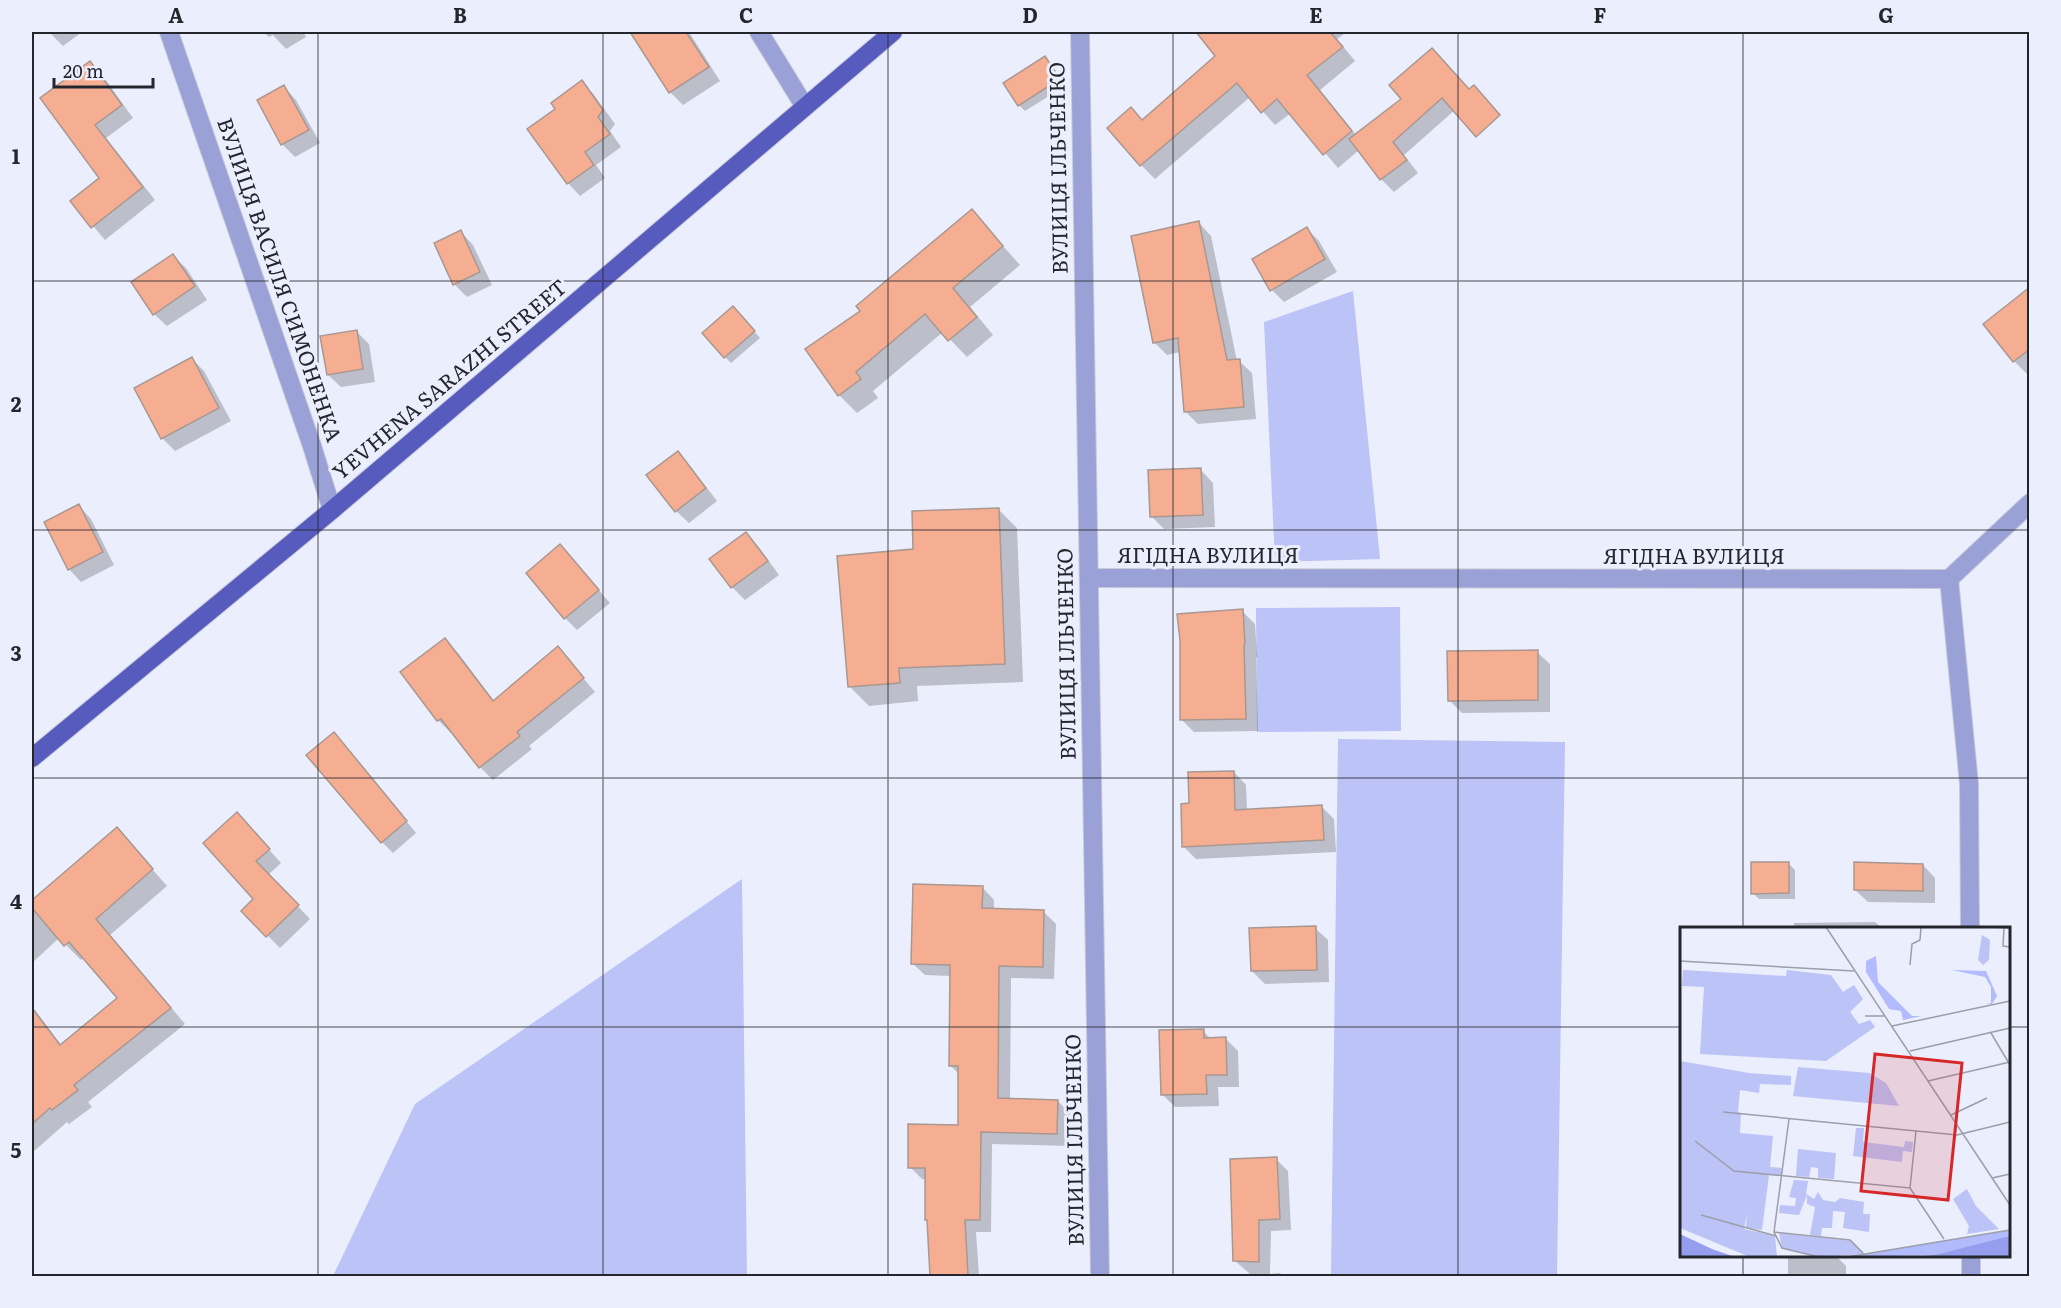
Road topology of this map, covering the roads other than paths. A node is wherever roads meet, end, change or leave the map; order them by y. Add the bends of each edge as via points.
1 (169, 32) edge
2 (759, 32) edge
3 (893, 32) edge
4 (1080, 32) edge
5 (805, 107) junction
6 (2030, 503) edge
7 (332, 510) junction
8 (1089, 578) junction
9 (1949, 579) junction
10 (32, 758) edge
11 (1970, 927) edge
12 (1971, 1257) edge
13 (1100, 1276) edge
14 (1971, 1276) edge

1 - 7 street, ВУЛИЦЯ ВАСИЛЯ СИМОНЕНКА
2 - 5 street
3 - 5 main road, YEVHENA SARAZHI STREET
4 - 8 street, ВУЛИЦЯ ІЛЬЧЕНКО
5 - 7 main road, YEVHENA SARAZHI STREET
6 - 9 street
7 - 10 main road, YEVHENA SARAZHI STREET
8 - 9 street, ЯГІДНА ВУЛИЦЯ
8 - 13 street, ВУЛИЦЯ ІЛЬЧЕНКО
9 - 11 street via 1969,784
12 - 14 street

